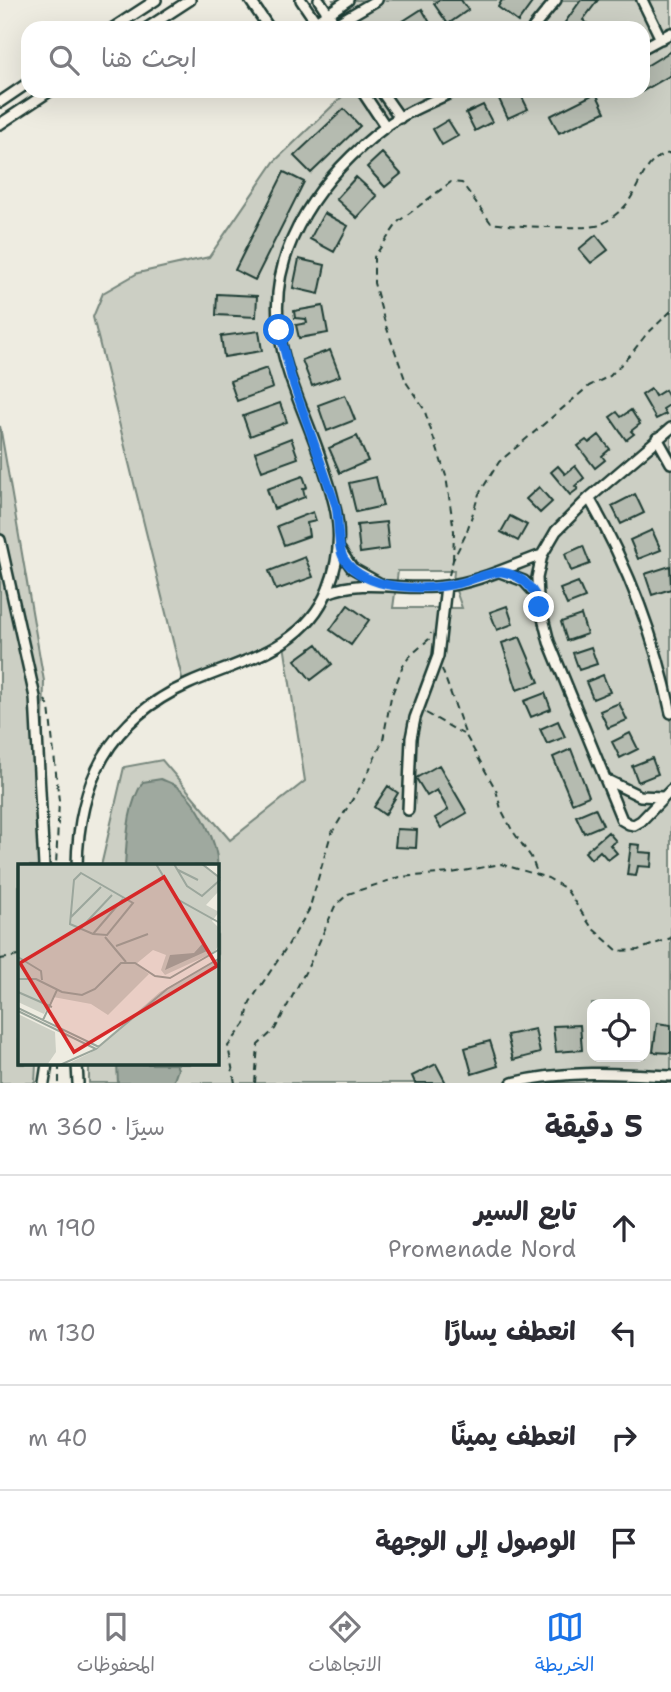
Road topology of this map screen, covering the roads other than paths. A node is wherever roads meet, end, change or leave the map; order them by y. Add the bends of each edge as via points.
1 (156, 0) edge
2 (190, 0) edge
3 (250, 0) edge
4 (301, 0) edge
5 (319, 0) edge
6 (348, 0) edge
7 (377, 0) edge
8 (556, 0) edge
9 (642, 0) edge
10 (328, 13) junction
11 (124, 21) edge
12 (158, 21) edge
13 (264, 21) edge
14 (315, 21) edge
15 (321, 21) edge
16 (332, 21) edge
17 (342, 21) edge
18 (539, 21) edge
19 (671, 33) edge
20 (660, 39) junction
21 (650, 44) edge
22 (21, 88) edge
23 (39, 98) edge
24 (367, 98) edge
25 (386, 98) edge
26 (440, 98) edge
27 (0, 102) edge
28 (400, 118) junction
29 (0, 124) edge
30 (386, 127) junction
31 (671, 428) edge
32 (657, 438) junction
33 (671, 463) edge
34 (589, 498) junction
35 (0, 540) edge
36 (339, 549) junction
37 (542, 555) junction
38 (500, 572) junction
39 (384, 585) junction
40 (446, 586) junction
41 (327, 593) junction
42 (538, 598) junction
43 (671, 713) edge
44 (608, 781) junction
45 (671, 790) edge
46 (663, 797) junction
47 (408, 810) dead end
48 (44, 864) edge
49 (77, 864) edge
50 (601, 1072) junction
51 (671, 1076) edge
52 (512, 1083) edge
53 (601, 1083) edge

1 - 11 street
2 - 12 street
3 - 13 street
4 - 14 street
5 - 10 street
6 - 10 street
7 - 17 street
8 - 18 street
9 - 20 street
10 - 15 street
10 - 16 street
19 - 20 street
20 - 21 street
22 - 27 street
23 - 29 street
24 - 30 street
25 - 28 street
26 - 28 street
28 - 30 street
30 - 36 street via 341,167 302,219 284,260 278,292 283,352 333,497
31 - 32 street
32 - 33 street
32 - 34 street
34 - 37 street via 556,531
34 - 43 street via 630,576 652,635
35 - 48 street via 35,697
36 - 39 street via 352,568
36 - 41 street
37 - 38 street
37 - 42 street
38 - 40 street
38 - 42 street via 528,584
39 - 40 street
39 - 41 street via 354,584
40 - 47 street via 438,656 411,738
41 - 49 street via 309,621 276,649 170,692 131,721 90,781 79,824
42 - 44 street via 552,650
44 - 46 street via 640,796
44 - 46 street via 620,815 629,824 641,821
45 - 46 street
50 - 51 street
50 - 52 street
50 - 53 street

